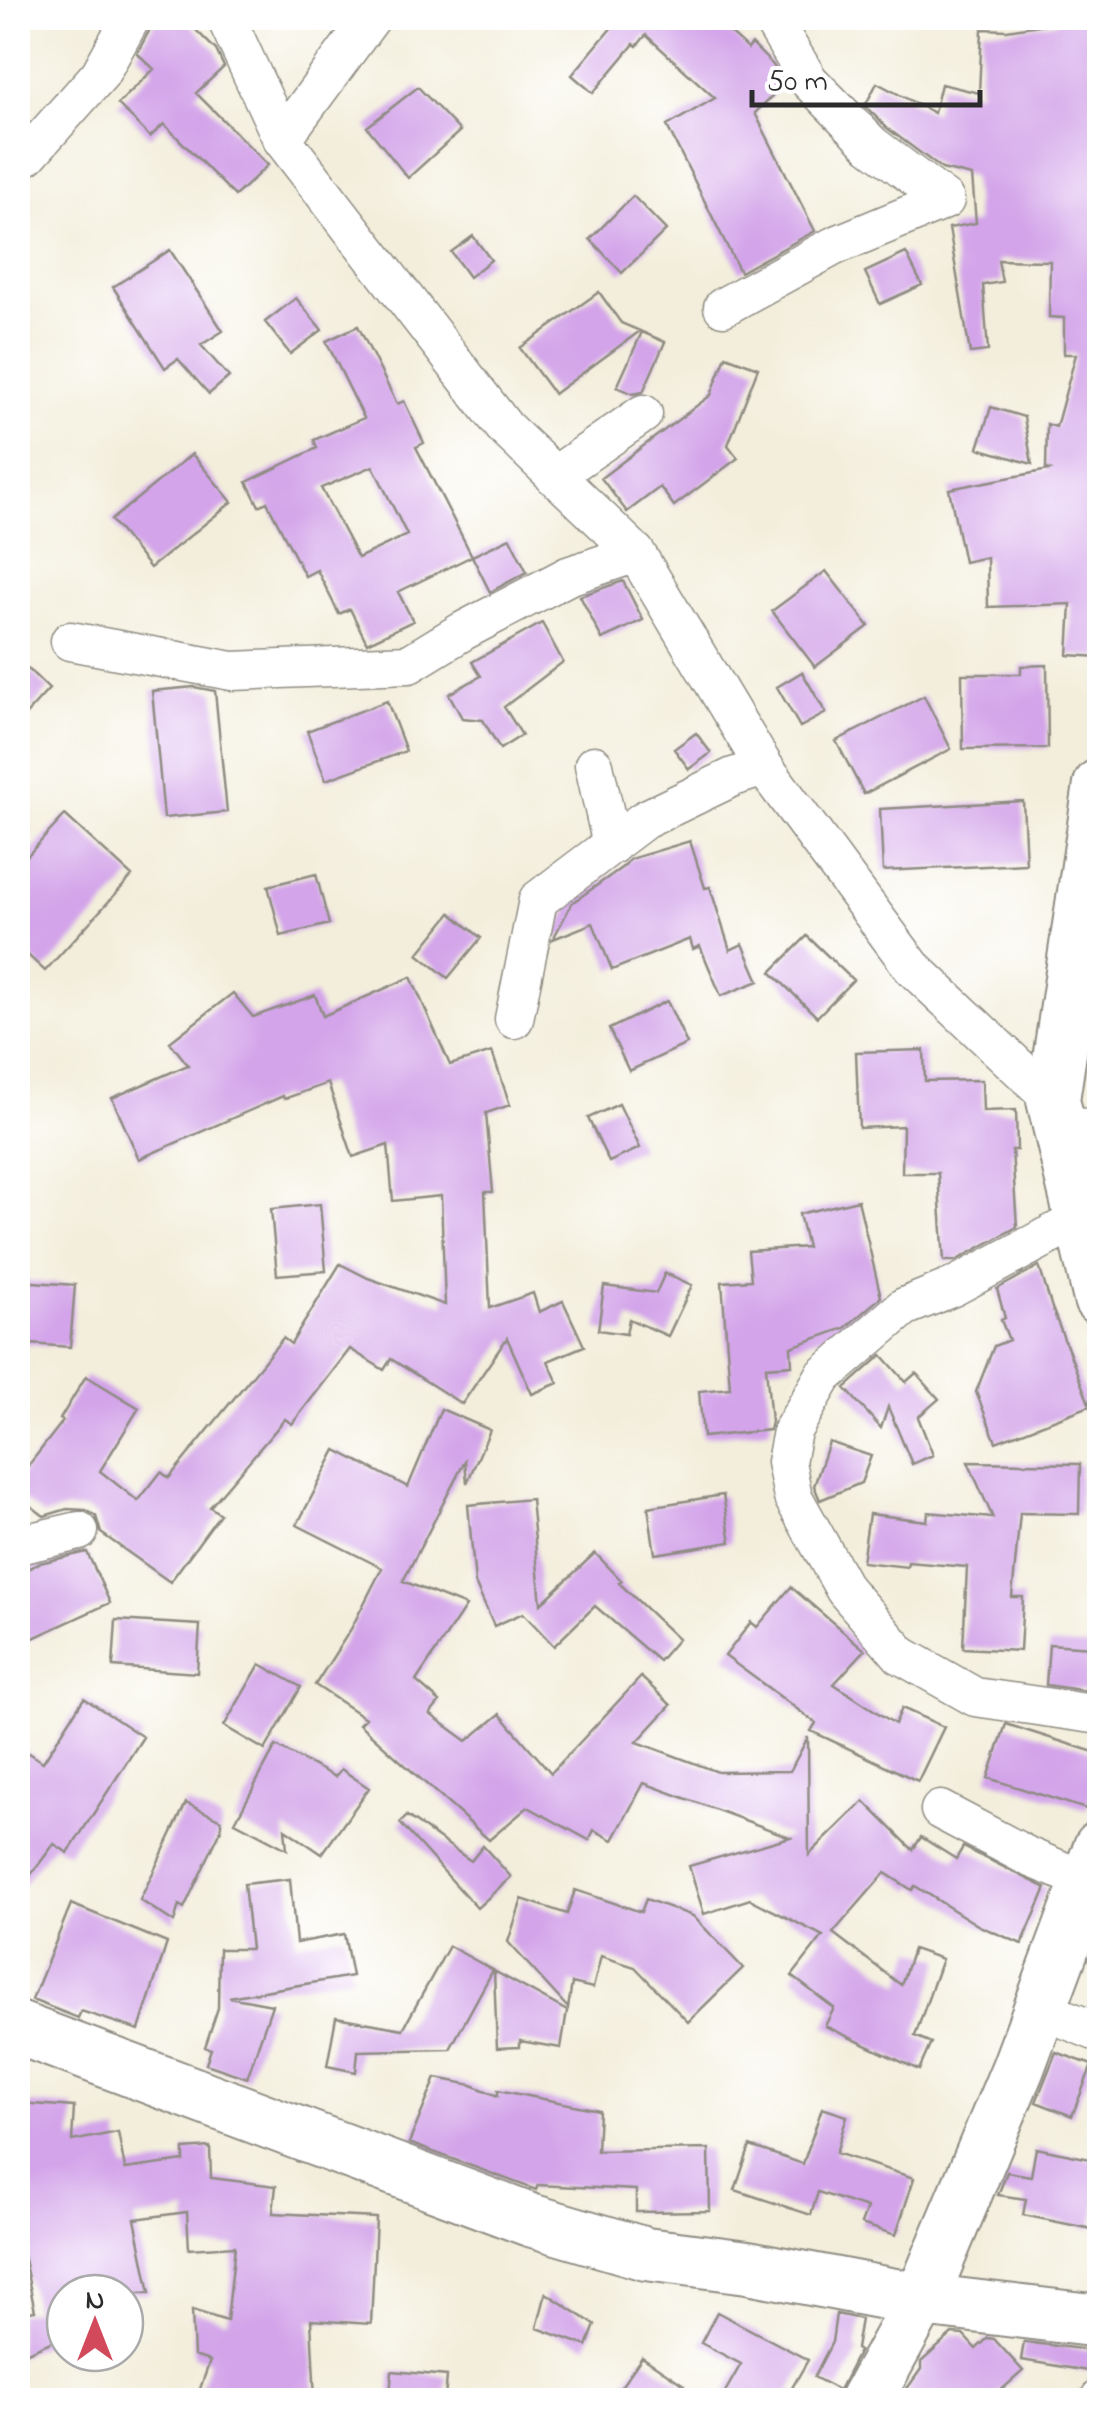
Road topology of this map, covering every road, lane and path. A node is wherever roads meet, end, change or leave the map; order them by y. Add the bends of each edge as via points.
1 (131, 18) edge
2 (226, 18) edge
3 (370, 18) edge
4 (771, 18) edge
5 (282, 140) junction
6 (18, 161) edge
7 (723, 307) dead end
8 (642, 414) dead end
9 (554, 476) junction
10 (636, 554) junction
11 (70, 641) dead end
12 (594, 765) dead end
13 (764, 767) junction
14 (1097, 810) edge
15 (612, 845) junction
16 (514, 1019) dead end
17 (1070, 1118) edge
18 (1080, 1219) junction
19 (1100, 1299) edge
20 (80, 1530) dead end
21 (18, 1545) edge
22 (1100, 1715) edge
23 (940, 1810) dead end
24 (1093, 1864) edge
25 (1040, 2008) junction
26 (18, 2028) edge
27 (1100, 2034) edge
28 (921, 2300) junction
29 (1100, 2321) edge
30 (866, 2400) edge

1 - 6 street via 100,74
2 - 5 street
3 - 5 street
4 - 7 street via 808,82 872,145 945,200 834,246
5 - 9 street via 505,428
8 - 9 street
9 - 10 street
10 - 11 street via 568,576 410,664 232,671
10 - 13 street
12 - 15 street
13 - 15 street via 644,820
13 - 17 street via 912,967
14 - 17 main road
15 - 16 street via 538,900
17 - 18 main road
18 - 19 main road
18 - 22 street via 904,1307 824,1376 792,1431 786,1462 793,1497 846,1590 902,1654 975,1697
20 - 21 street
23 - 24 street via 1028,1857
24 - 25 main road
25 - 27 street
25 - 28 main road
26 - 28 main road via 530,2220 646,2254
28 - 29 main road
28 - 30 main road

